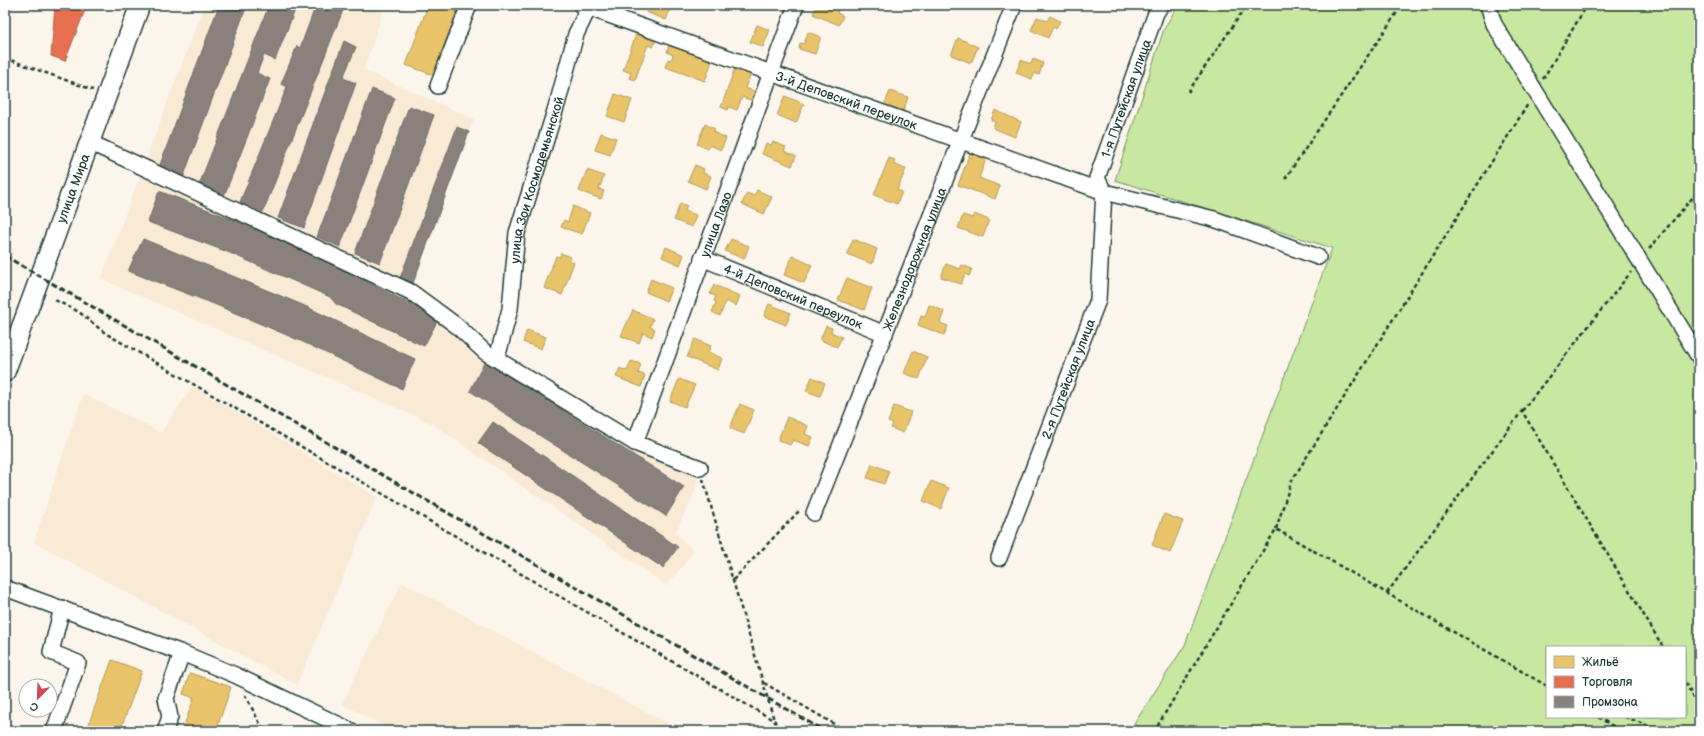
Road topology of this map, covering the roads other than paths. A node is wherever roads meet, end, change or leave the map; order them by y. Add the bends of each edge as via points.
1 (140, 5) edge
2 (469, 5) edge
3 (796, 5) edge
4 (1014, 5) edge
5 (1161, 5) edge
6 (1488, 5) edge
7 (587, 6) edge
8 (771, 73) junction
9 (438, 86) dead end
10 (962, 141) junction
11 (89, 142) junction
12 (1104, 192) junction
13 (1318, 257) dead end
14 (702, 258) junction
15 (886, 334) junction
16 (1699, 357) edge
17 (497, 358) junction
18 (5, 372) edge
19 (635, 443) junction
20 (700, 468) road end
21 (814, 513) road end
22 (998, 558) dead end
23 (5, 588) edge
24 (62, 608) junction
25 (182, 653) junction
26 (54, 731) edge
27 (165, 731) edge
28 (352, 731) edge

1 - 11 main road, улица Мира
2 - 9 street
3 - 8 street, улица Лазо
4 - 10 street, Железнодорожная улица
5 - 12 street, 1-я Путейская улица via 1097,178
6 - 16 street via 1494,24
7 - 8 street, 3-й Деповский переулок
7 - 17 street, улица Зои Космодемьянской via 576,34 518,233 510,309
8 - 10 street, 3-й Деповский переулок
8 - 14 street, улица Лазо
10 - 12 street, 3-й Деповский переулок
10 - 15 street, Железнодорожная улица
11 - 17 street via 410,292 457,326 485,352
11 - 18 main road, улица Мира
12 - 13 street, 3-й Деповский переулок via 1214,219
12 - 22 street, 2-я Путейская улица via 1098,300
14 - 15 street, 4-й Деповский переулок
14 - 19 street, улица Лазо
15 - 21 street, Железнодорожная улица
17 - 19 street
19 - 20 street
23 - 24 street
24 - 25 street
24 - 26 street via 51,652 78,663
25 - 27 street via 166,698 170,717
25 - 28 street via 235,675

